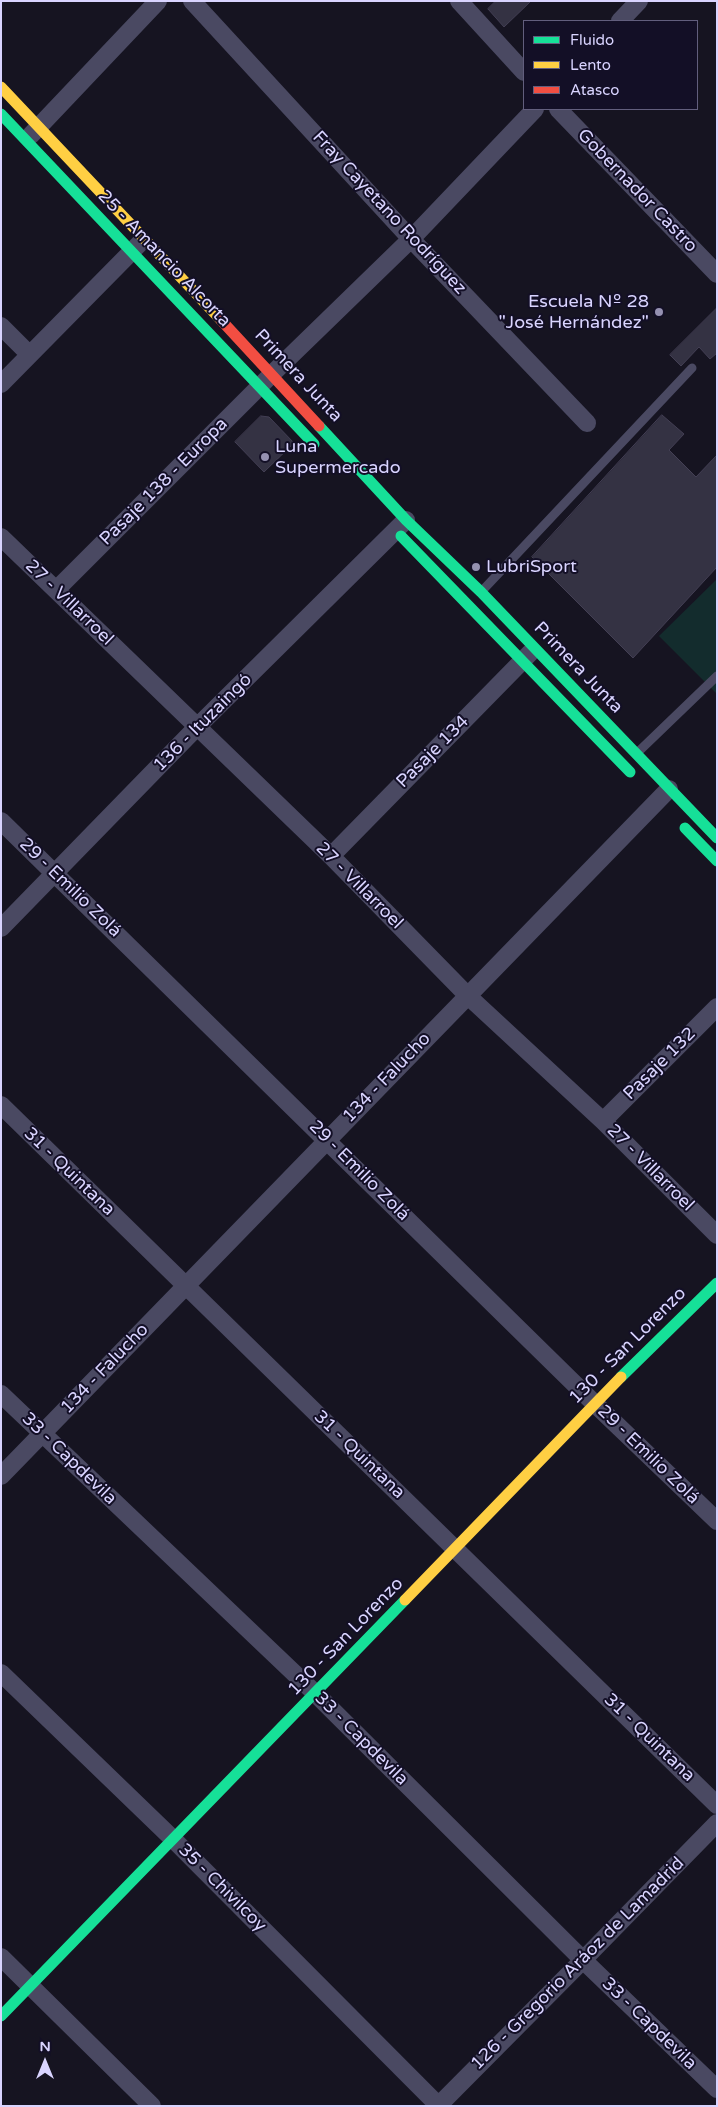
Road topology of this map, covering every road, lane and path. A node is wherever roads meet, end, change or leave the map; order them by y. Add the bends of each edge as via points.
1 (158, 1) edge
2 (192, 1) edge
3 (459, 1) edge
4 (639, 1) edge
5 (621, 20) edge
6 (523, 71) edge
7 (1, 87) edge
8 (534, 110) edge
9 (559, 110) edge
10 (1, 114) edge
11 (39, 127) junction
12 (25, 140) junction
13 (145, 238) junction
14 (412, 239) junction
15 (132, 250) junction
16 (717, 274) edge
17 (1, 326) edge
18 (29, 354) junction
19 (692, 368) dead end
20 (266, 380) junction
21 (1, 384) edge
22 (587, 423) dead end
23 (320, 451) dead end
24 (396, 524) junction
25 (1, 537) edge
26 (56, 590) junction
27 (481, 592) junction
28 (529, 654) junction
29 (717, 676) edge
30 (197, 727) junction
31 (636, 754) junction
32 (638, 779) dead end
33 (661, 797) junction
34 (678, 820) dead end
35 (1, 821) edge
36 (717, 838) edge
37 (330, 856) junction
38 (717, 861) edge
39 (54, 873) junction
40 (1, 928) edge
41 (468, 996) junction
42 (717, 1007) edge
43 (1, 1105) edge
44 (603, 1121) junction
45 (328, 1140) junction
46 (717, 1235) edge
47 (717, 1283) edge
48 (186, 1286) junction
49 (1, 1394) edge
50 (594, 1403) junction
51 (42, 1434) junction
52 (1, 1476) edge
53 (717, 1521) edge
54 (455, 1549) junction
55 (1, 1673) edge
56 (315, 1694) junction
57 (717, 1805) edge
58 (717, 1823) edge
59 (174, 1840) junction
60 (1, 1957) edge
61 (584, 1960) junction
62 (31, 1985) junction
63 (1, 2016) edge
64 (717, 2089) edge
65 (152, 2106) edge
66 (438, 2106) edge

1 - 11 street
2 - 14 street, Fray Cayetano Rodríguez
3 - 6 street
4 - 5 street
7 - 11 main road, Primera Junta
8 - 14 street, Pasaje 138 - Europa
9 - 16 street, Gobernador Castro
10 - 12 main road, 25 - Amancio Alcorta
11 - 12 street
11 - 13 main road, Primera Junta
12 - 15 main road, 25 - Amancio Alcorta
13 - 15 street
13 - 20 main road, Primera Junta
14 - 20 street, Pasaje 138 - Europa
14 - 22 street, Fray Cayetano Rodríguez
15 - 18 street
15 - 20 main road, 25 - Amancio Alcorta
17 - 18 street
18 - 21 street
19 - 27 lane
20 - 23 main road, 25 - Amancio Alcorta
20 - 24 main road, Primera Junta
20 - 26 street, Pasaje 138 - Europa
24 - 27 main road, Primera Junta
24 - 28 main road
24 - 30 street, 136 - Ituzaingó
25 - 26 street, 27 - Villarroel
26 - 30 street, 27 - Villarroel
27 - 28 main road, Primera Junta
28 - 31 main road, Primera Junta
28 - 32 main road
28 - 37 street, Pasaje 134
29 - 31 lane
30 - 37 street, 27 - Villarroel
30 - 39 street, 136 - Ituzaingó
31 - 33 main road, Primera Junta
33 - 36 main road, Primera Junta
33 - 41 street, 134 - Falucho
34 - 38 main road
35 - 39 street, 29 - Emilio Zolá
37 - 41 street, 27 - Villarroel
39 - 40 street, 136 - Ituzaingó
39 - 45 street, 29 - Emilio Zolá
41 - 44 street, 27 - Villarroel
41 - 45 street, 134 - Falucho
42 - 44 street, Pasaje 132
43 - 48 street, 31 - Quintana
44 - 46 street, 27 - Villarroel
45 - 48 street, 134 - Falucho
45 - 50 street, 29 - Emilio Zolá
47 - 50 main road, 130 - San Lorenzo
48 - 51 street, 134 - Falucho
48 - 54 street, 31 - Quintana
49 - 51 street, 33 - Capdevila
50 - 53 street, 29 - Emilio Zolá
50 - 54 main road, 130 - San Lorenzo
51 - 52 street, 134 - Falucho
51 - 56 street, 33 - Capdevila
54 - 56 main road, 130 - San Lorenzo
54 - 57 street, 31 - Quintana
55 - 59 street, 35 - Chivilcoy
56 - 59 main road, 130 - San Lorenzo
56 - 61 street, 33 - Capdevila
58 - 61 street, 126 - Gregorio Aráoz de Lamadrid
59 - 62 main road, 130 - San Lorenzo
59 - 66 street, 35 - Chivilcoy
60 - 62 street
61 - 64 street, 33 - Capdevila
61 - 66 street, 126 - Gregorio Aráoz de Lamadrid
62 - 63 main road, 130 - San Lorenzo
62 - 65 street

